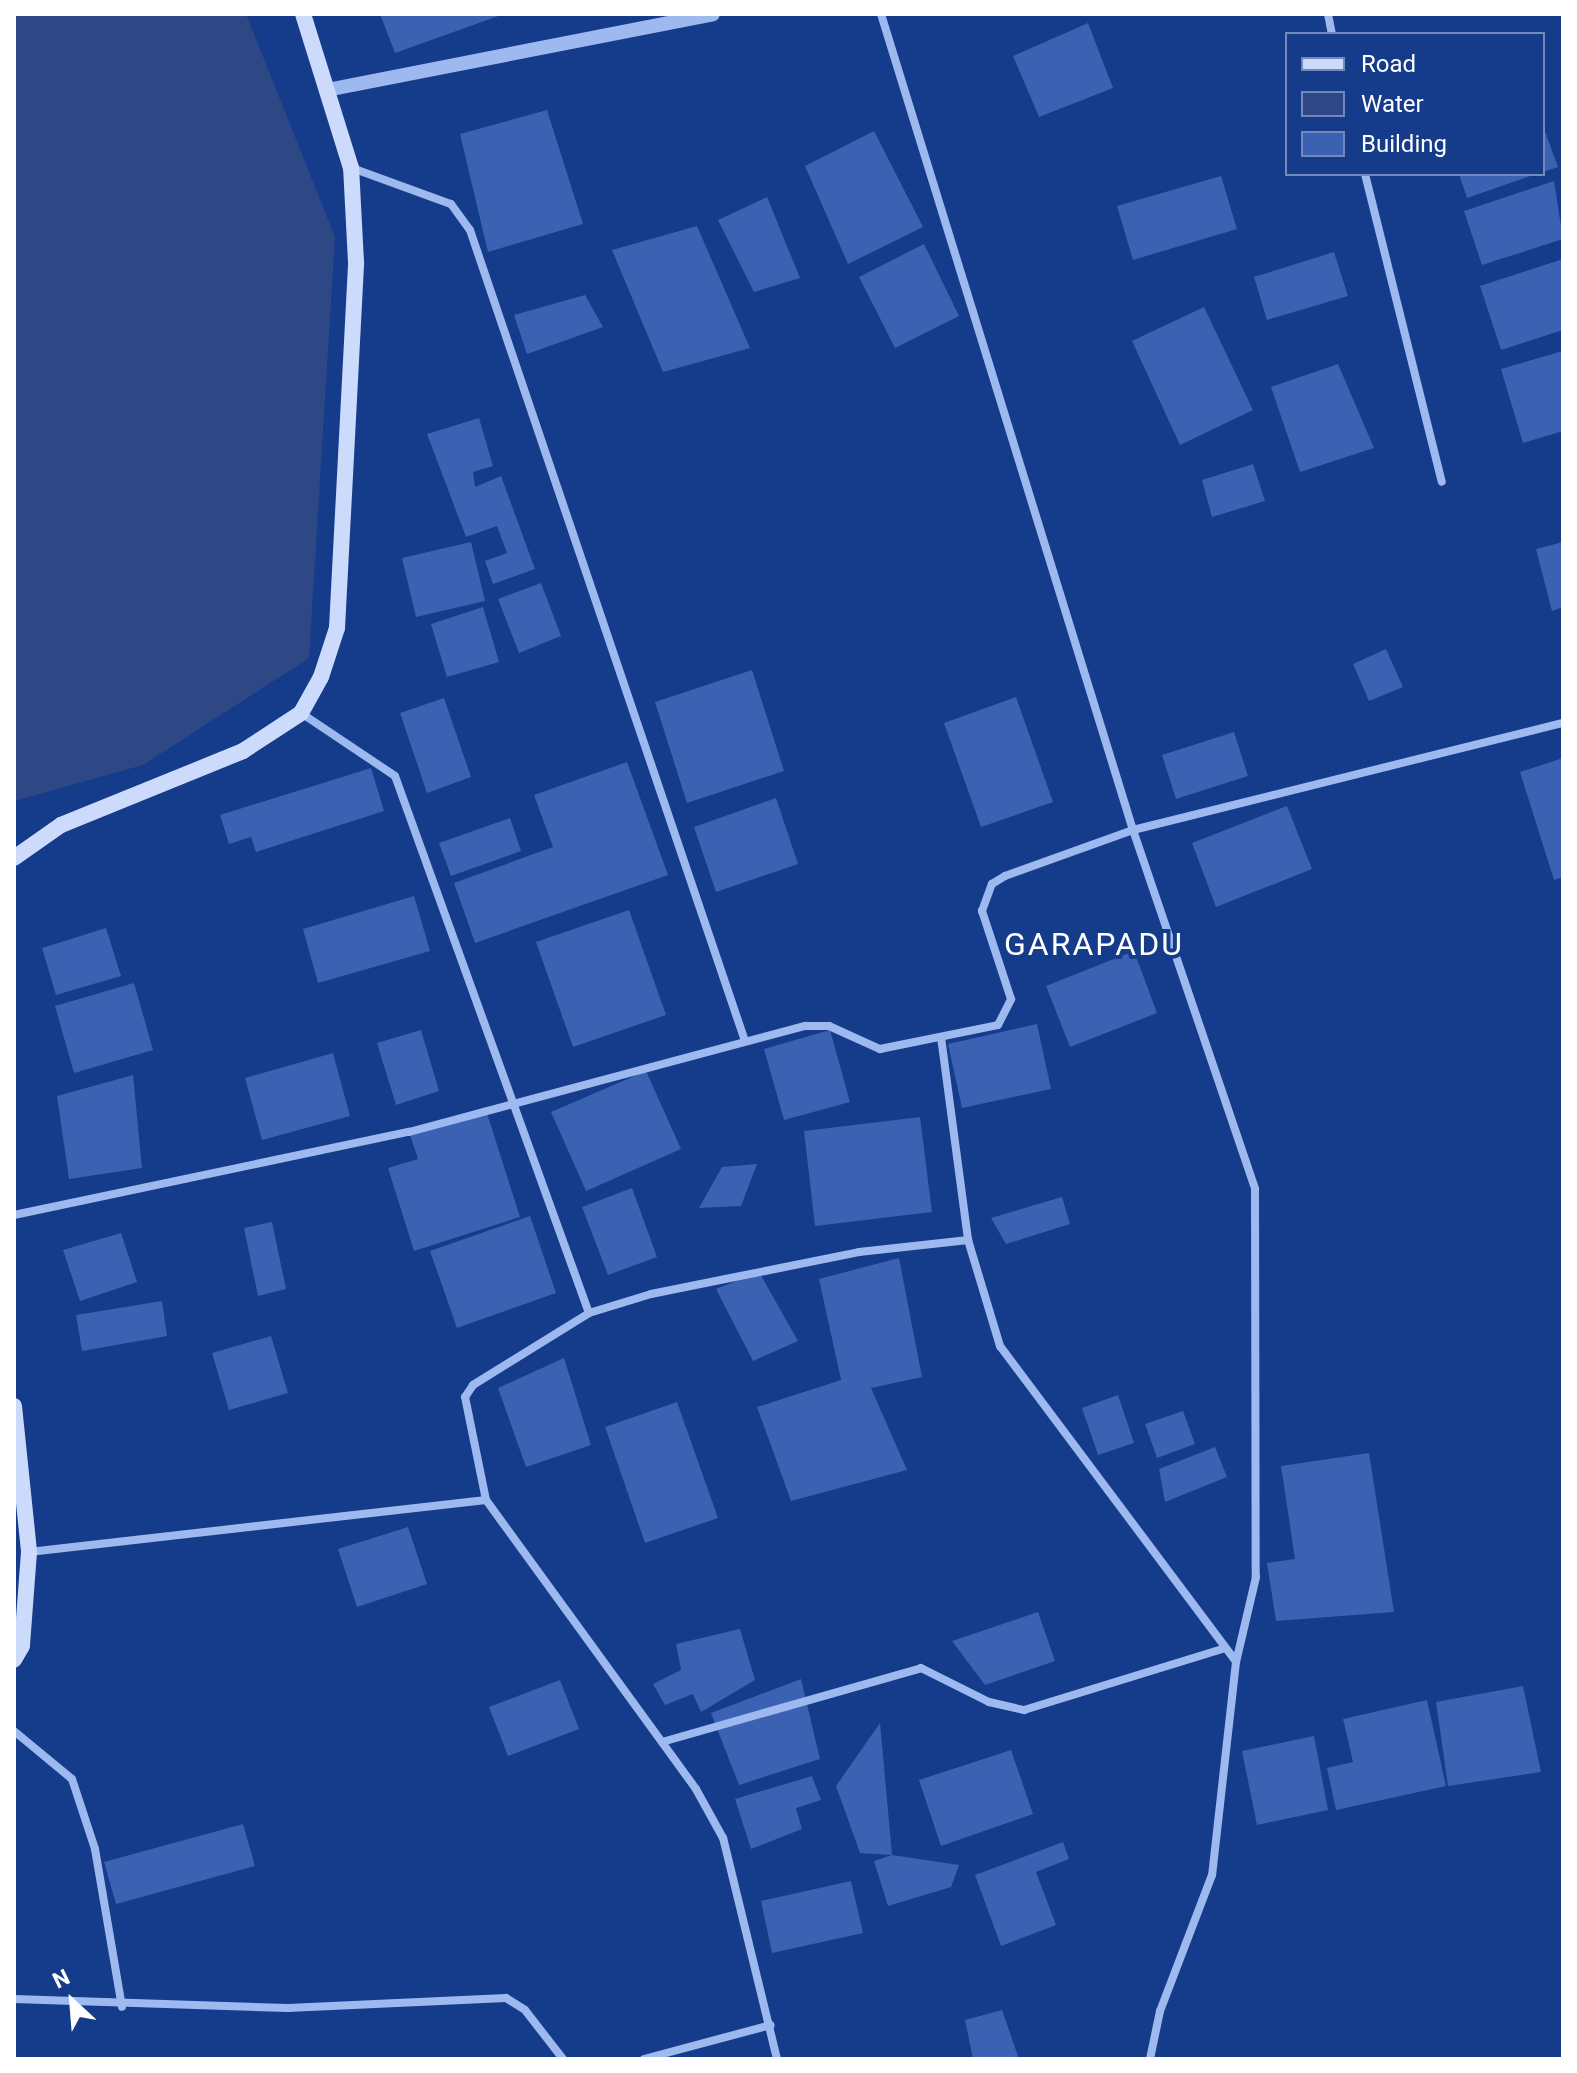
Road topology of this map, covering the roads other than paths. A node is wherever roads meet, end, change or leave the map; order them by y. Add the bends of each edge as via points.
1 (303, 14) edge
2 (713, 14) edge
3 (881, 14) edge
4 (332, 89) junction
5 (351, 168) junction
6 (1366, 176) edge
7 (1442, 482) dead end
8 (301, 713) junction
9 (1563, 723) edge
10 (1133, 830) junction
11 (14, 857) edge
12 (941, 1037) junction
13 (744, 1038) junction
14 (513, 1105) junction
15 (14, 1215) edge
16 (968, 1240) junction
17 (589, 1313) junction
18 (14, 1406) edge
19 (486, 1500) junction
20 (29, 1552) junction
21 (1225, 1648) junction
22 (14, 1660) edge
23 (1236, 1662) junction
24 (14, 1731) edge
25 (662, 1742) junction
26 (14, 1999) edge
27 (122, 2007) junction
28 (771, 2025) junction
29 (563, 2059) edge
30 (644, 2059) edge
31 (777, 2059) edge
32 (1150, 2059) edge

1 - 4 main road
2 - 4 street
3 - 10 street
4 - 5 main road
5 - 8 main road via 356,262 337,628
5 - 13 street via 451,204 470,230
6 - 7 street
8 - 11 main road via 243,751 61,825
8 - 14 street via 395,776
9 - 10 street
10 - 12 street via 992,884 982,911 1011,1009 998,1025
10 - 23 street via 1255,1189 1258,1535
12 - 13 street via 880,1049 829,1026 805,1026
12 - 16 street
13 - 14 street
14 - 15 street
14 - 17 street
16 - 17 street via 859,1252
16 - 21 street via 1000,1346
17 - 19 street via 473,1385 465,1397
18 - 20 main road
19 - 20 street
19 - 25 street
20 - 22 main road via 22,1646
21 - 23 street
21 - 25 street via 1024,1710 989,1702 921,1668
23 - 32 street via 1212,1875 1160,2011
24 - 27 street via 72,1779 95,1849
25 - 28 street via 723,1838
26 - 27 street
27 - 29 street via 506,1998 525,2010
28 - 30 street
28 - 31 street

